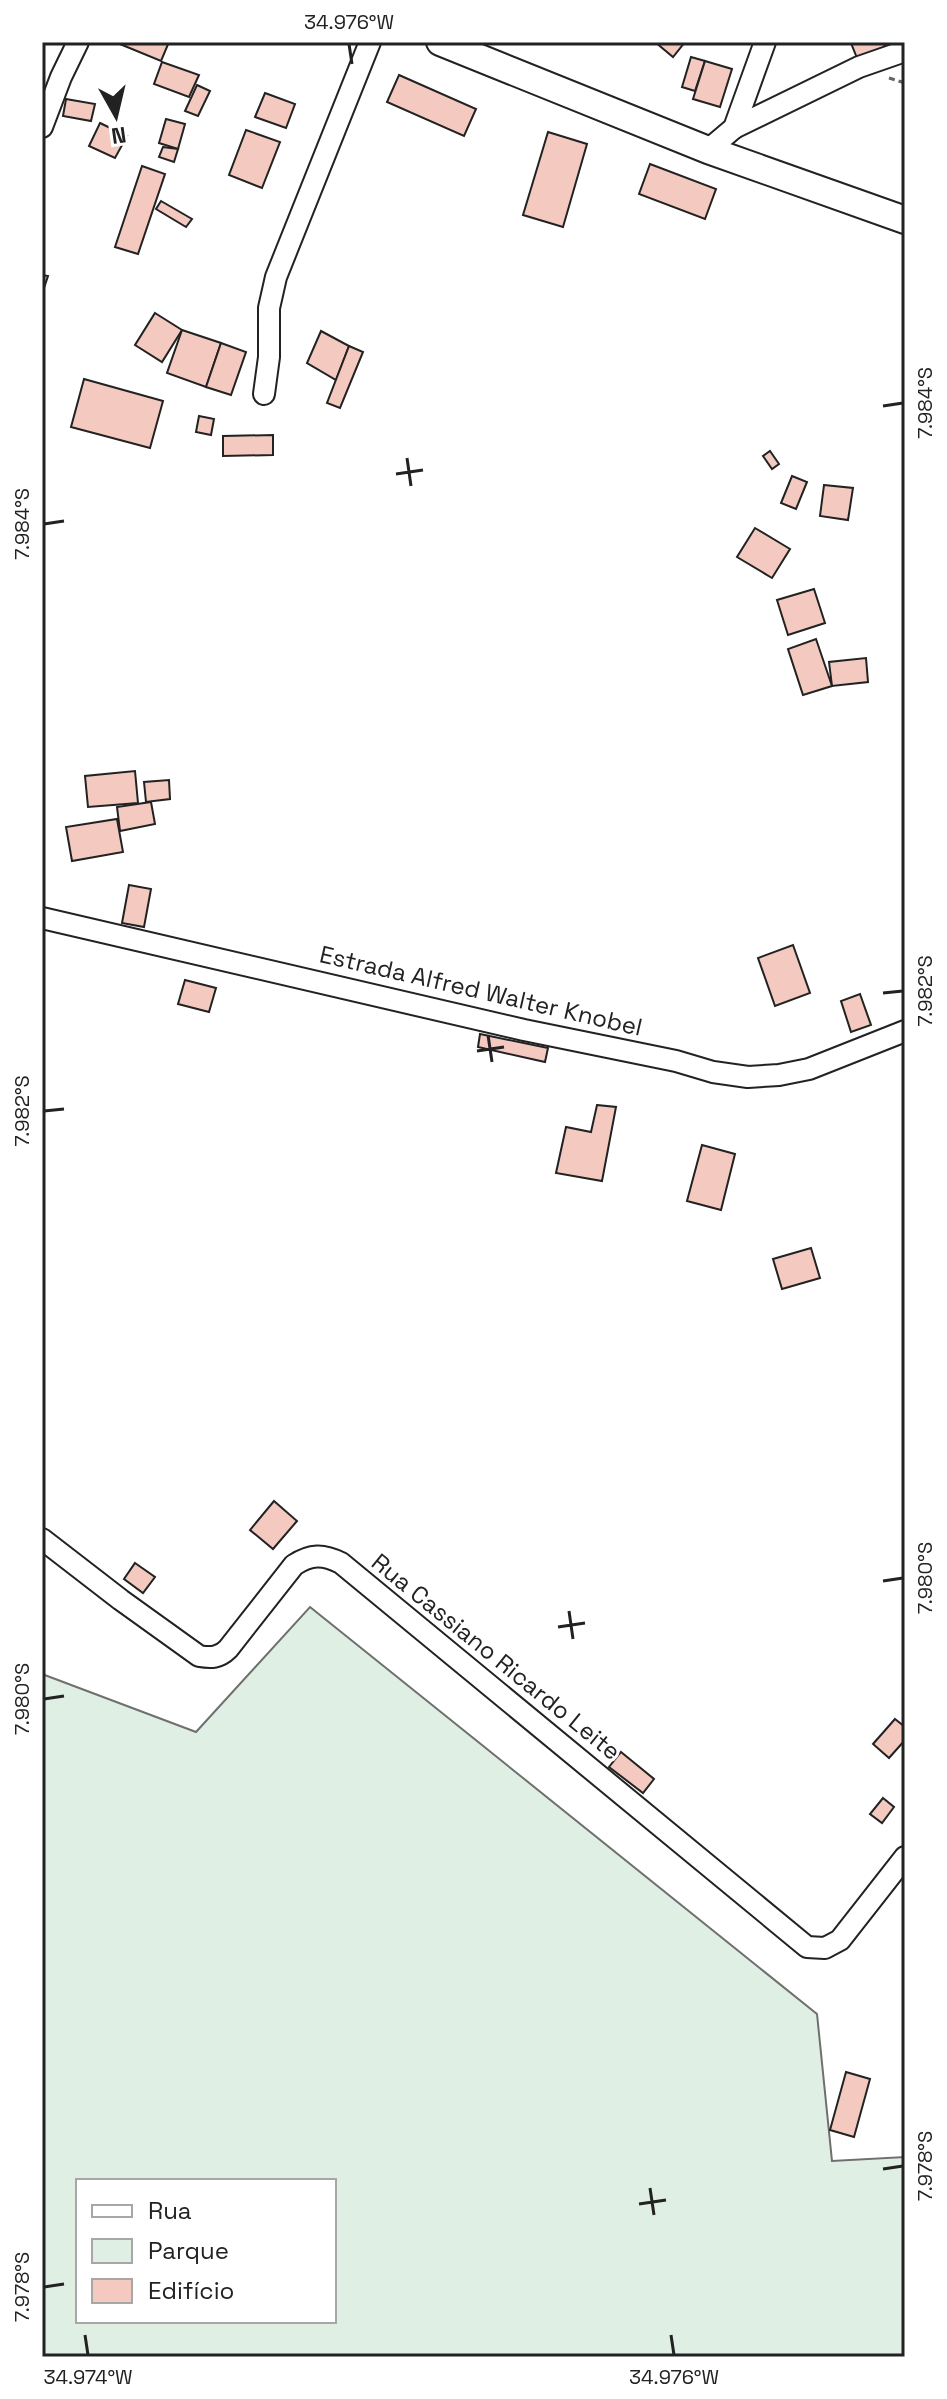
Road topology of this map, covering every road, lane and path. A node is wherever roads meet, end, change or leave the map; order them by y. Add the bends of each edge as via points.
1 (78, 42) edge
2 (370, 42) edge
3 (440, 42) edge
4 (765, 42) edge
5 (474, 48) edge
6 (905, 51) edge
7 (42, 127) edge
8 (734, 128) junction
9 (708, 150) junction
10 (905, 220) edge
11 (264, 394) dead end
12 (42, 918) edge
13 (905, 1031) edge
14 (42, 1539) edge
15 (905, 1857) edge

1 - 7 street
2 - 11 street via 276,277
3 - 5 main road
4 - 8 street
5 - 9 main road
6 - 8 street via 859,67
8 - 9 street
9 - 10 main road
12 - 13 street, Estrada Alfred Walter Knobel via 748,1077 809,1069
14 - 15 street, Rua Cassiano Ricardo Leite via 199,1656 211,1658 228,1649 294,1565 316,1556 341,1563 807,1947 825,1948 840,1940

